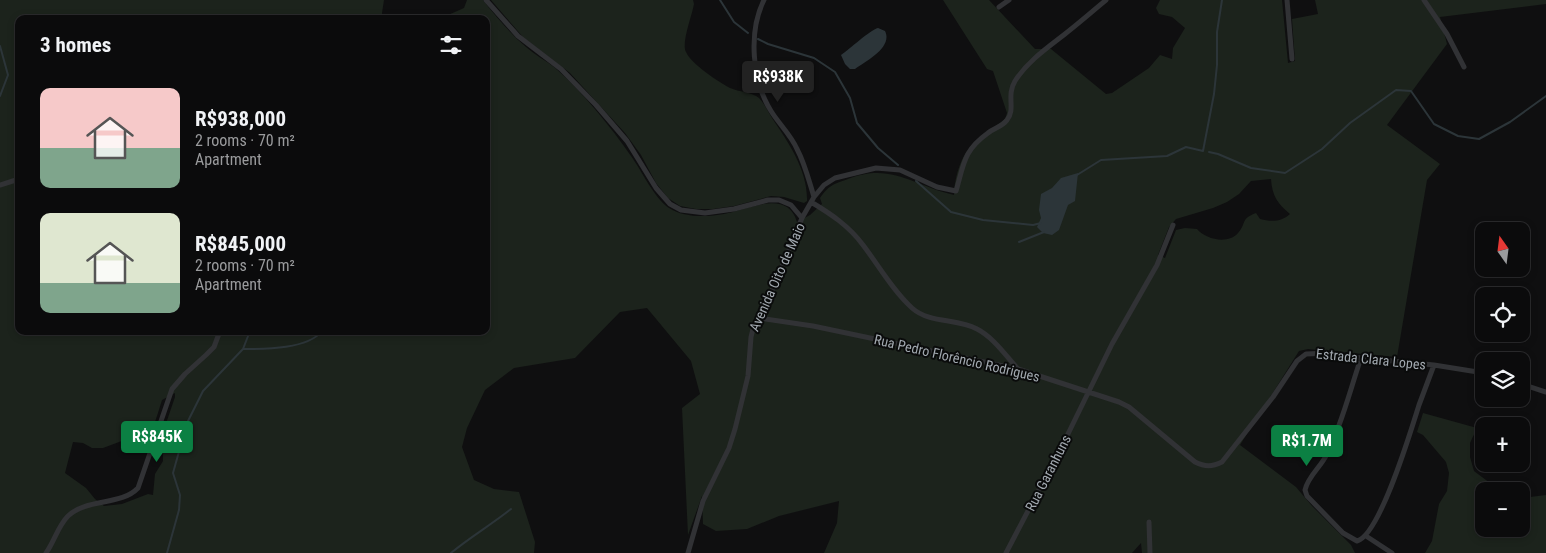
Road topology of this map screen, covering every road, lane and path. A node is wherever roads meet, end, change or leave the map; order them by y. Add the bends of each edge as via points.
1 (486, 0) edge
2 (764, 0) edge
3 (1008, 0) edge
4 (1106, 0) edge
5 (1287, 0) edge
6 (1424, 0) edge
7 (1000, 7) dead end
8 (1292, 59) dead end
9 (1464, 67) dead end
10 (15, 180) edge
11 (0, 185) edge
12 (812, 199) junction
13 (802, 218) junction
14 (1173, 225) dead end
15 (758, 318) junction
16 (218, 335) edge
17 (1361, 358) junction
18 (1434, 365) junction
19 (1018, 369) junction
20 (1475, 372) edge
21 (1530, 387) edge
22 (1546, 392) edge
23 (1088, 393) junction
24 (1222, 462) joint
25 (1149, 522) dead end
26 (1366, 536) junction
27 (46, 553) edge
28 (688, 553) edge
29 (1006, 553) edge
30 (1150, 553) edge
31 (1392, 553) edge

1 - 13 street via 518,36 560,69 607,118 670,204 681,210 705,213 778,200 791,205
2 - 12 street via 756,17 753,37 759,80 771,111 798,149
3 - 7 street
4 - 12 street, Avenida Oito de Maio via 1041,53 1021,74 1012,89 1010,116 969,151 963,161 956,191 937,187 900,170 876,168 835,178
5 - 8 street
6 - 9 street
10 - 11 street
12 - 13 street, Avenida Oito de Maio
12 - 19 street via 845,225 912,308 925,316 977,328
13 - 15 street, Avenida Oito de Maio
14 - 23 street, Rua Garanhuns via 1157,265
15 - 19 street, Rua Pedro Florêncio Rodrigues via 814,326
15 - 28 street, Avenida Oito de Maio via 751,334 748,376 735,429 703,501
16 - 27 street via 214,346 172,388 138,488 131,495 102,501 72,513
17 - 18 street, Estrada Clara Lopes
17 - 24 street, Estrada Clara Lopes via 1317,353 1302,356
17 - 26 street via 1327,456 1305,490 1343,534 1359,541
18 - 20 street, Estrada Clara Lopes
18 - 26 street via 1397,472
19 - 23 street, Rua Pedro Florêncio Rodrigues
21 - 22 street
23 - 24 street, Rua Pedro Florêncio Rodrigues via 1129,408 1197,463 1210,466
23 - 29 street, Rua Garanhuns
25 - 30 street
26 - 31 street

